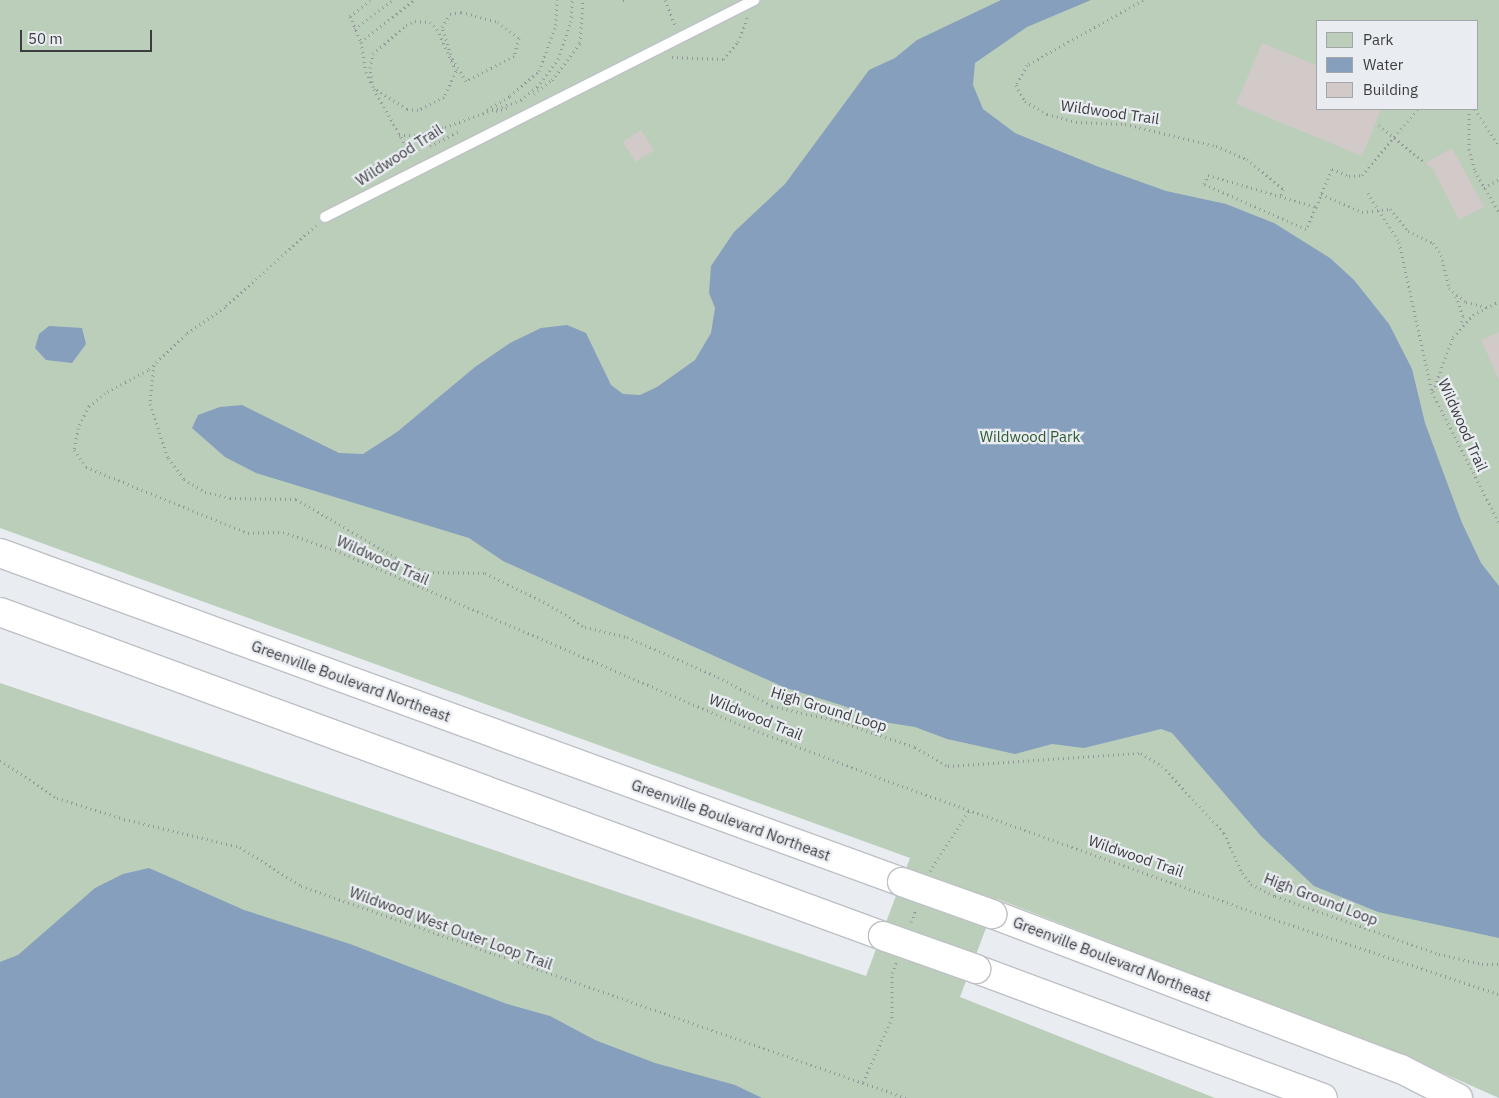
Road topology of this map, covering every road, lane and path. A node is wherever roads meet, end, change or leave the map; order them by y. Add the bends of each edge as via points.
1 (370, 0) edge
2 (393, 0) edge
3 (414, 0) edge
4 (557, 0) edge
5 (572, 0) edge
6 (583, 0) edge
7 (665, 0) edge
8 (754, 0) edge
9 (1143, 0) edge
10 (750, 11) dead end
11 (355, 29) junction
12 (677, 41) junction
13 (361, 42) junction
14 (663, 55) dead end
15 (452, 59) junction
16 (373, 87) junction
17 (1417, 110) edge
18 (1469, 110) edge
19 (1475, 110) edge
20 (480, 114) junction
21 (1379, 125) dead end
22 (468, 129) dead end
23 (399, 135) junction
24 (1394, 137) junction
25 (1499, 146) edge
26 (422, 152) dead end
27 (404, 163) dead end
28 (1425, 163) dead end
29 (1499, 179) edge
30 (1484, 188) junction
31 (1368, 193) dead end
32 (1321, 194) junction
33 (1281, 196) junction
34 (1497, 206) edge
35 (1316, 207) junction
36 (1379, 210) junction
37 (1499, 212) edge
38 (325, 217) joint
39 (1456, 294) junction
40 (1499, 301) edge
41 (1486, 307) junction
42 (1460, 328) junction
43 (154, 365) junction
44 (1432, 392) junction
45 (1499, 523) edge
46 (0, 553) edge
47 (0, 612) edge
48 (0, 760) edge
49 (1499, 964) edge
50 (1499, 994) edge
51 (906, 1098) edge
52 (1323, 1098) edge
53 (1458, 1098) edge

1 - 11 path via 350,16
2 - 11 path
3 - 13 path
4 - 20 path via 556,25 539,71 510,96
5 - 20 path via 571,22 558,60 538,87 521,100
6 - 20 path via 580,43 552,80 512,107
7 - 12 path via 677,29
8 - 12 lane
9 - 33 path, Wildwood Trail via 1027,66 1016,85 1025,101 1047,114 1076,122 1125,124 1216,146 1247,159 1283,188
10 - 14 path via 738,42 723,59 698,60
11 - 13 path
12 - 38 lane
13 - 16 path via 366,72
15 - 15 path via 466,81 514,56 519,38 498,22 461,12 450,14 442,27
15 - 16 path via 456,71 454,81 444,97 418,110 407,109
15 - 16 path via 437,29 430,22 415,21 373,54
16 - 23 path
17 - 24 path
18 - 30 path via 1469,149
19 - 25 path
20 - 23 path via 418,135
21 - 24 path
22 - 26 path, Wildwood Trail
23 - 27 path, Wildwood Trail via 413,156
24 - 28 path
24 - 32 path via 1362,174 1349,176 1332,169
29 - 30 path
30 - 34 path
31 - 36 path, Wildwood Trail
32 - 35 path
32 - 36 path via 1362,212
33 - 35 path
33 - 35 path via 1208,175 1204,184 1306,229
34 - 37 path
36 - 39 path via 1390,209 1408,231 1433,243 1441,255 1449,288
36 - 44 path, Wildwood Trail via 1399,242
38 - 43 path, Wildwood Trail via 225,307 186,334
39 - 41 path via 1466,302
39 - 42 path via 1463,316
40 - 41 path
41 - 42 path
42 - 44 path via 1453,337
43 - 49 path, High Ground Loop via 150,404 168,458 184,479 204,492 230,498 296,499 409,565 428,572 486,573 584,626 627,637 718,677 772,706 838,721 915,747 948,766 1141,754 1162,766 1224,833 1242,873 1251,884 1275,896 1439,954 1482,964
43 - 50 path, Wildwood Trail via 89,406 78,428 74,450 86,467 248,533 283,532 335,550 744,726 897,784 1279,922
44 - 45 path, Wildwood Trail
46 - 53 highway, Greenville Boulevard Northeast, bridge via 992,914 1401,1069
47 - 52 highway, bridge
48 - 51 path, Wildwood West Outer Loop Trail via 57,798 124,819 240,847 301,886

